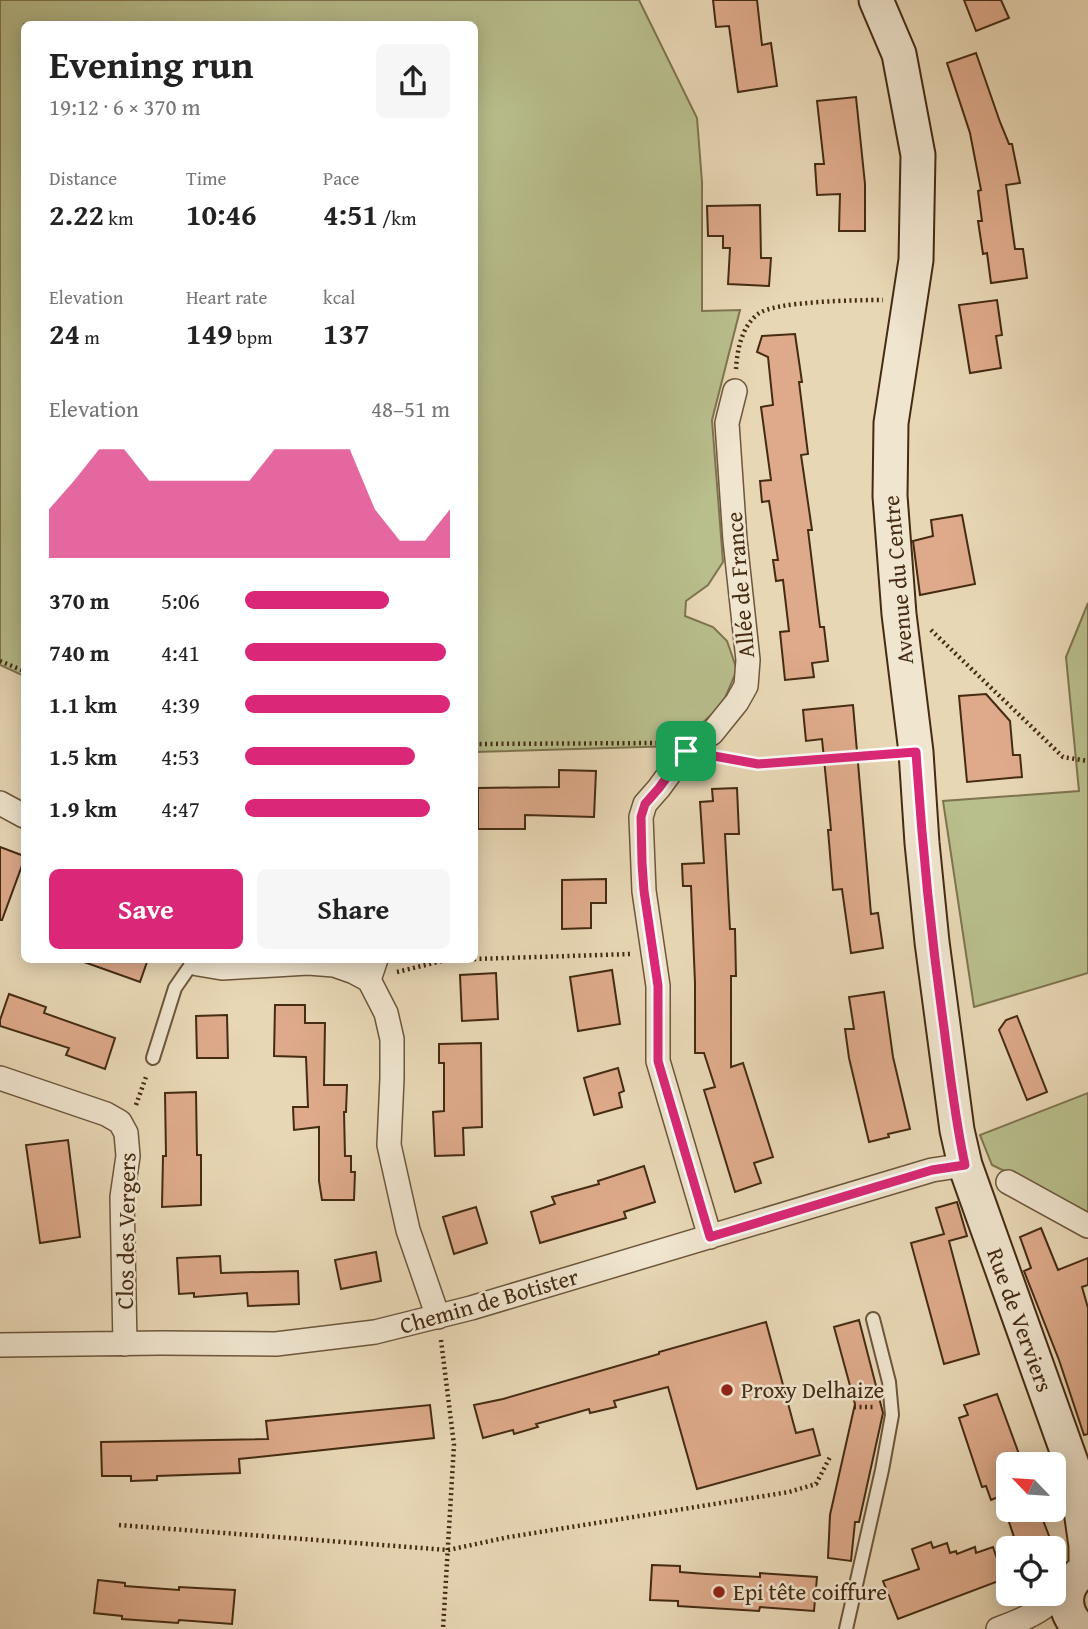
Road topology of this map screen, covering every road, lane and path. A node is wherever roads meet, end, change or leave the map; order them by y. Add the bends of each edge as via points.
1 (876, 0) edge
2 (851, 300) dead end
3 (734, 391) joint
4 (899, 614) junction
5 (0, 661) edge
6 (21, 670) edge
7 (478, 744) edge
8 (686, 751) junction
9 (916, 752) junction
10 (1088, 761) edge
11 (0, 803) edge
12 (21, 814) edge
13 (654, 954) junction
14 (478, 959) edge
15 (192, 963) edge
16 (197, 963) edge
17 (308, 963) edge
18 (308, 963) edge
19 (422, 963) edge
20 (373, 969) edge
21 (153, 1058) joint
22 (0, 1077) edge
23 (123, 1127) junction
24 (965, 1165) junction
25 (1008, 1182) dead end
26 (1088, 1226) edge
27 (710, 1237) junction
28 (438, 1317) junction
29 (873, 1319) dead end
30 (125, 1343) junction
31 (0, 1345) edge
32 (830, 1457) dead end
33 (1082, 1489) edge
34 (119, 1525) dead end
35 (448, 1550) junction
36 (1082, 1574) edge
37 (1027, 1619) junction
38 (1077, 1626) edge
39 (443, 1629) edge
40 (846, 1629) edge
41 (999, 1629) edge

1 - 4 street, Avenue du Centre via 898,54 918,155 916,260 891,423 890,496
2 - 3 path via 759,313 745,329
3 - 8 street, Allée de France via 727,423 748,660 746,686 712,733
4 - 9 street, Avenue du Centre
4 - 10 path via 932,631 1063,757
5 - 6 path
7 - 8 path via 663,743
8 - 9 path via 758,764
8 - 13 street, Allée de France via 645,804 641,817 644,891
9 - 24 street, Avenue du Centre via 932,942
11 - 12 street
13 - 14 path
13 - 27 street, Allée de France via 658,1061
15 - 21 lane via 175,988
16 - 18 street via 222,968
17 - 20 street via 354,972
19 - 20 path
20 - 28 street via 392,1039 389,1145 408,1230
21 - 23 path
22 - 23 street, Clos des Vergers via 106,1114
23 - 30 street, Clos des Vergers via 128,1156 122,1197
24 - 27 street, Chemin de Botister via 932,1170
24 - 33 street, Rue de Verviers
25 - 26 street
27 - 28 street, Chemin de Botister
28 - 30 street, Chemin de Botister via 375,1332 276,1344
28 - 35 path via 454,1445
29 - 40 lane via 892,1415
30 - 31 street, Chemin de Botister
32 - 35 path via 816,1484 789,1492
33 - 36 street, Rue de Verviers via 1086,1546
34 - 35 path
35 - 39 path
36 - 37 street
36 - 38 street, Rue de Verviers via 1067,1597 1068,1611
37 - 38 street
37 - 41 street

